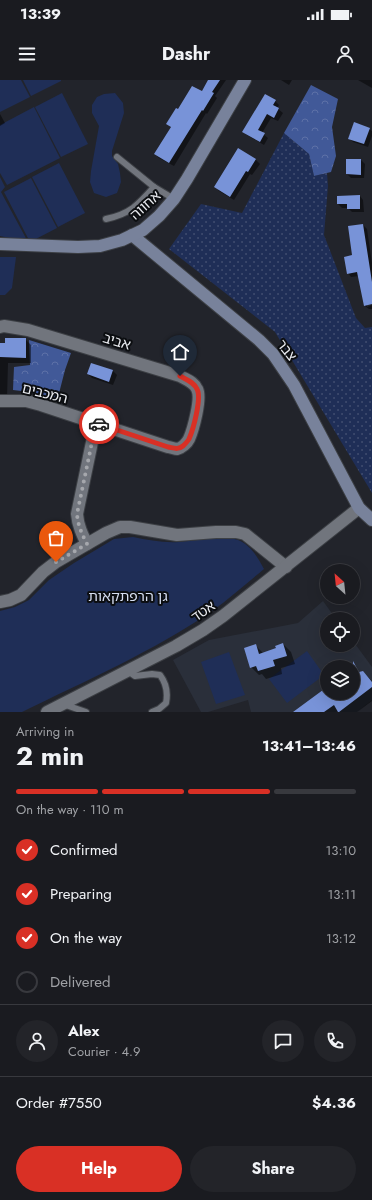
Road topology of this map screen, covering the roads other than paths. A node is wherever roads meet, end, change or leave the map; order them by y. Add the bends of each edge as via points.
1 (245, 80) edge
2 (117, 157) dead end
3 (154, 187) junction
4 (174, 199) junction
5 (106, 219) dead end
6 (132, 235) junction
7 (0, 244) edge
8 (0, 326) edge
9 (0, 401) edge
10 (197, 412) joint
11 (96, 423) junction
12 (359, 508) junction
13 (372, 520) edge
14 (87, 544) junction
15 (286, 567) junction
16 (0, 602) edge
17 (128, 671) junction
18 (63, 704) junction
19 (47, 712) edge
20 (86, 712) edge
21 (152, 712) edge

1 - 4 street, אחווה
2 - 3 lane
3 - 4 lane
3 - 5 lane via 131,210
4 - 6 street, אחווה via 159,216
6 - 7 street, אחווה via 100,246
6 - 12 street, צבר via 273,354 294,385
8 - 10 street, אביב via 28,330 180,376 192,382 197,388
9 - 11 street, המכבים via 26,401
10 - 11 street, המכבים via 189,440 177,449
11 - 14 street via 77,514
12 - 13 street, צבר
12 - 15 street, אטד
14 - 15 street via 120,527 177,535 236,532 245,534
14 - 16 street via 56,562 21,594
15 - 17 street, אטד via 203,630
17 - 18 street, אטד
17 - 21 lane via 135,676 160,675 164,680 166,703
18 - 19 street, אטד
18 - 20 lane

